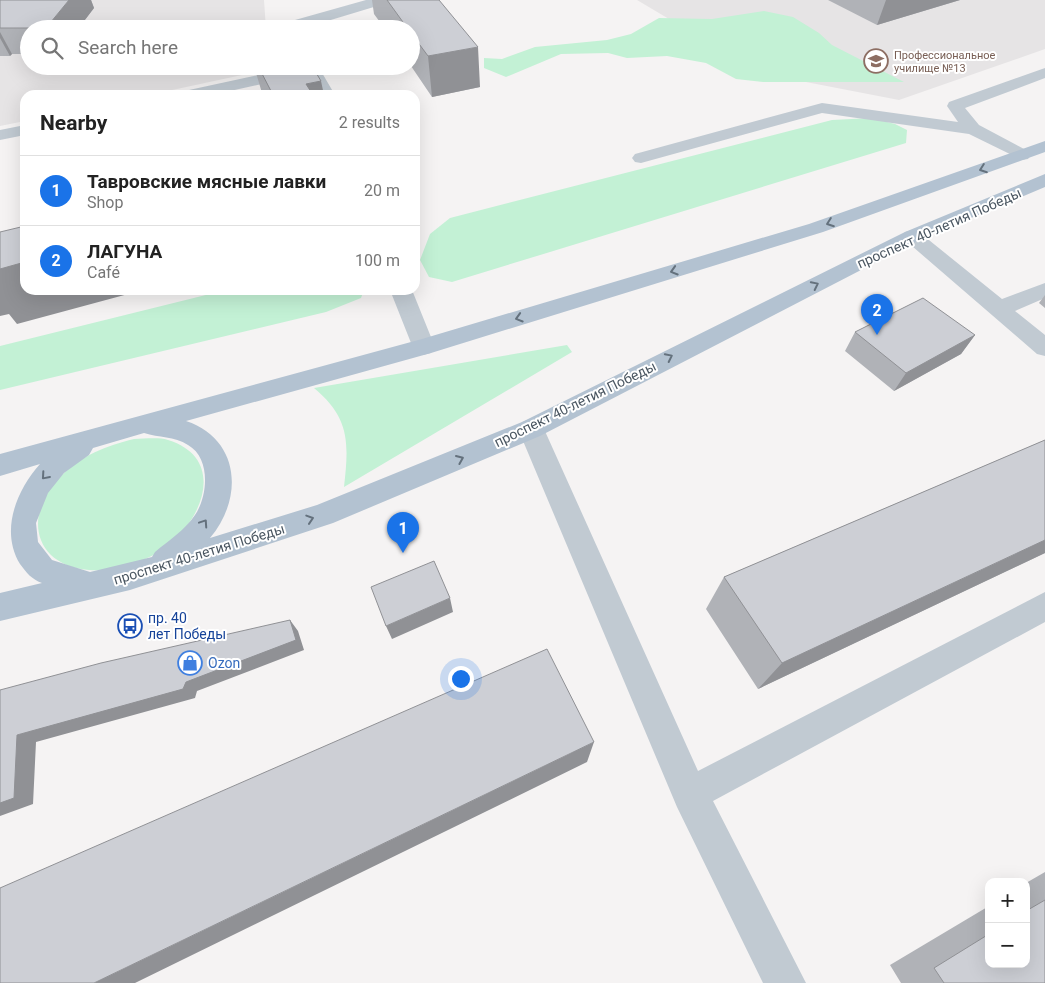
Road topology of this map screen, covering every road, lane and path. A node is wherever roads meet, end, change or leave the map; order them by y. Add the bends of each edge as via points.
1 (382, 0) edge
2 (311, 20) edge
3 (1045, 73) edge
4 (279, 75) edge
5 (315, 75) edge
6 (212, 90) edge
7 (324, 90) edge
8 (973, 129) junction
9 (20, 131) edge
10 (0, 135) edge
11 (1045, 146) edge
12 (1022, 155) junction
13 (641, 158) dead end
14 (1045, 180) edge
15 (912, 236) junction
16 (1045, 290) edge
17 (403, 295) edge
18 (999, 309) junction
19 (423, 347) junction
20 (1045, 348) edge
21 (140, 424) junction
22 (531, 429) junction
23 (98, 436) junction
24 (0, 465) edge
25 (156, 568) junction
26 (90, 586) junction
27 (1045, 606) edge
28 (0, 607) edge
29 (690, 794) junction
30 (785, 983) edge

1 - 2 lane
3 - 8 lane via 955,106
4 - 6 lane
5 - 7 lane
8 - 12 lane
8 - 13 lane via 822,108
9 - 10 lane
11 - 12 main road
12 -> 19 main road via 816,228
14 - 15 main road, проспект 40-летия Победы
15 - 18 lane
22 -> 15 main road, проспект 40-летия Победы
16 - 18 lane
17 - 19 lane
18 - 20 lane
19 - 21 main road
21 - 23 main road
25 -> 21 main road via 204,525 218,497 219,469 208,447 188,432
25 -> 22 main road, проспект 40-летия Победы via 323,515
22 - 29 lane
23 - 24 main road
23 -> 26 main road via 55,465 36,487 22,523 24,546 42,570
25 - 26 main road, проспект 40-летия Победы
26 - 28 main road, проспект 40-летия Победы
27 - 29 lane
29 - 30 lane

